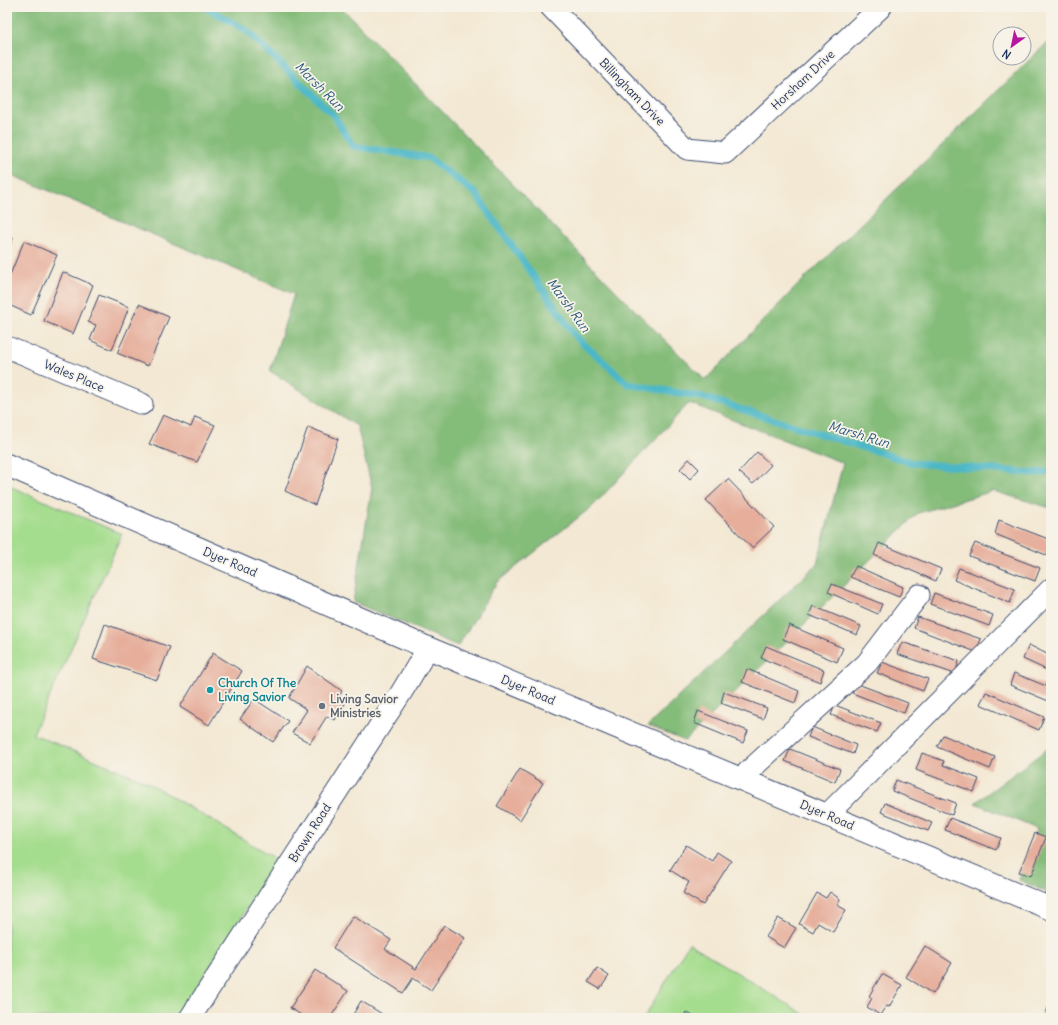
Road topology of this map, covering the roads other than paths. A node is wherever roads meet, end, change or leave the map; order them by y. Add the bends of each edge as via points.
1 (551, 7) edge
2 (881, 7) edge
3 (725, 153) joint
4 (7, 347) edge
5 (142, 404) dead end
6 (7, 465) edge
7 (1051, 589) edge
8 (920, 595) dead end
9 (428, 648) junction
10 (740, 779) junction
11 (827, 815) junction
12 (1051, 909) edge
13 (190, 1018) edge

1 - 3 street, Billingham Drive via 687,149
2 - 3 street, Horsham Drive
4 - 5 street, Wales Place
6 - 9 street, Dyer Road
7 - 11 street
8 - 10 street via 867,663
9 - 10 street, Dyer Road
9 - 13 street, Brown Road
10 - 11 street, Dyer Road
11 - 12 street, Dyer Road

